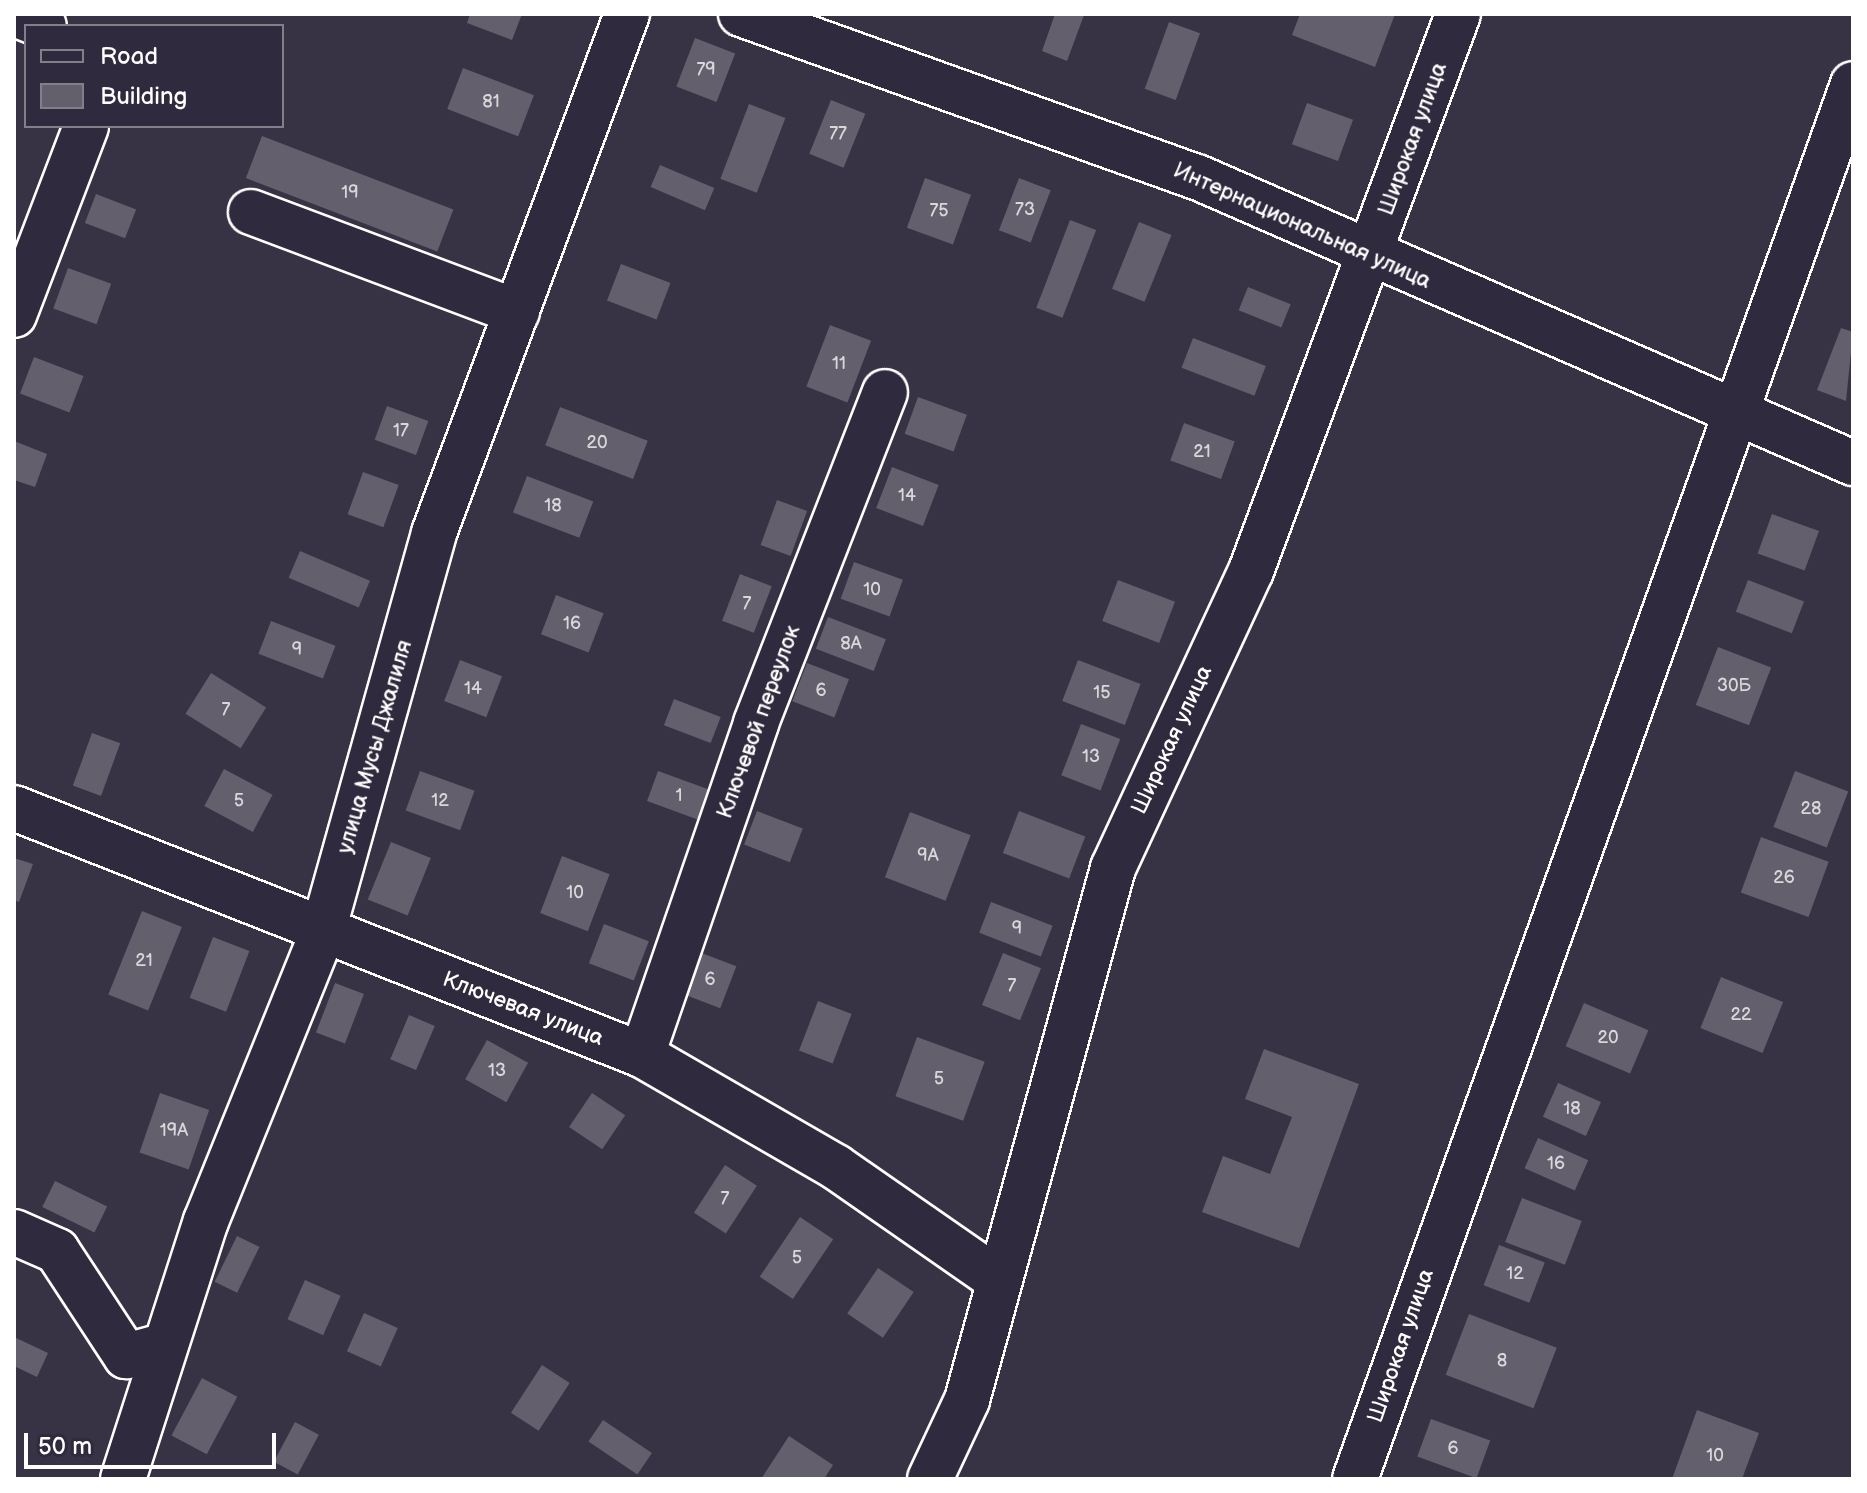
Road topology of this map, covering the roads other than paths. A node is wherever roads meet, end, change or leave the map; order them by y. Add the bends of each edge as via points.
1 (15, 14) edge
2 (627, 14) edge
3 (741, 14) edge
4 (1458, 14) edge
5 (39, 24) edge
6 (1853, 84) edge
7 (85, 128) edge
8 (251, 212) dead end
9 (1370, 258) junction
10 (517, 312) junction
11 (14, 315) edge
12 (885, 392) dead end
13 (1732, 413) junction
14 (1853, 463) edge
15 (14, 808) edge
16 (323, 931) junction
17 (642, 1055) junction
18 (14, 1232) edge
19 (996, 1278) junction
20 (166, 1345) junction
21 (123, 1479) edge
22 (930, 1479) edge
23 (1355, 1479) edge

1 - 5 street
2 - 10 street, улица Мусы Джалиля
3 - 9 street, Интернациональная улица via 1197,177
4 - 9 street, Широкая улица
6 - 13 street, Широкая улица
7 - 11 street
8 - 10 street
9 - 13 street, Интернациональная улица
9 - 19 street, Широкая улица via 1251,571 1113,868
10 - 16 street, улица Мусы Джалиля via 434,533
12 - 17 street, Ключевой переулок via 756,723
13 - 14 street, Интернациональная улица
13 - 23 street, Широкая улица
15 - 16 street, Ключевая улица
16 - 17 street, Ключевая улица
16 - 20 street, улица Мусы Джалиля via 206,1221
17 - 19 street, Ключевая улица via 836,1167
18 - 20 street via 57,1251 126,1356
19 - 22 street, Широкая улица via 967,1400
20 - 21 street, улица Мусы Джалиля

